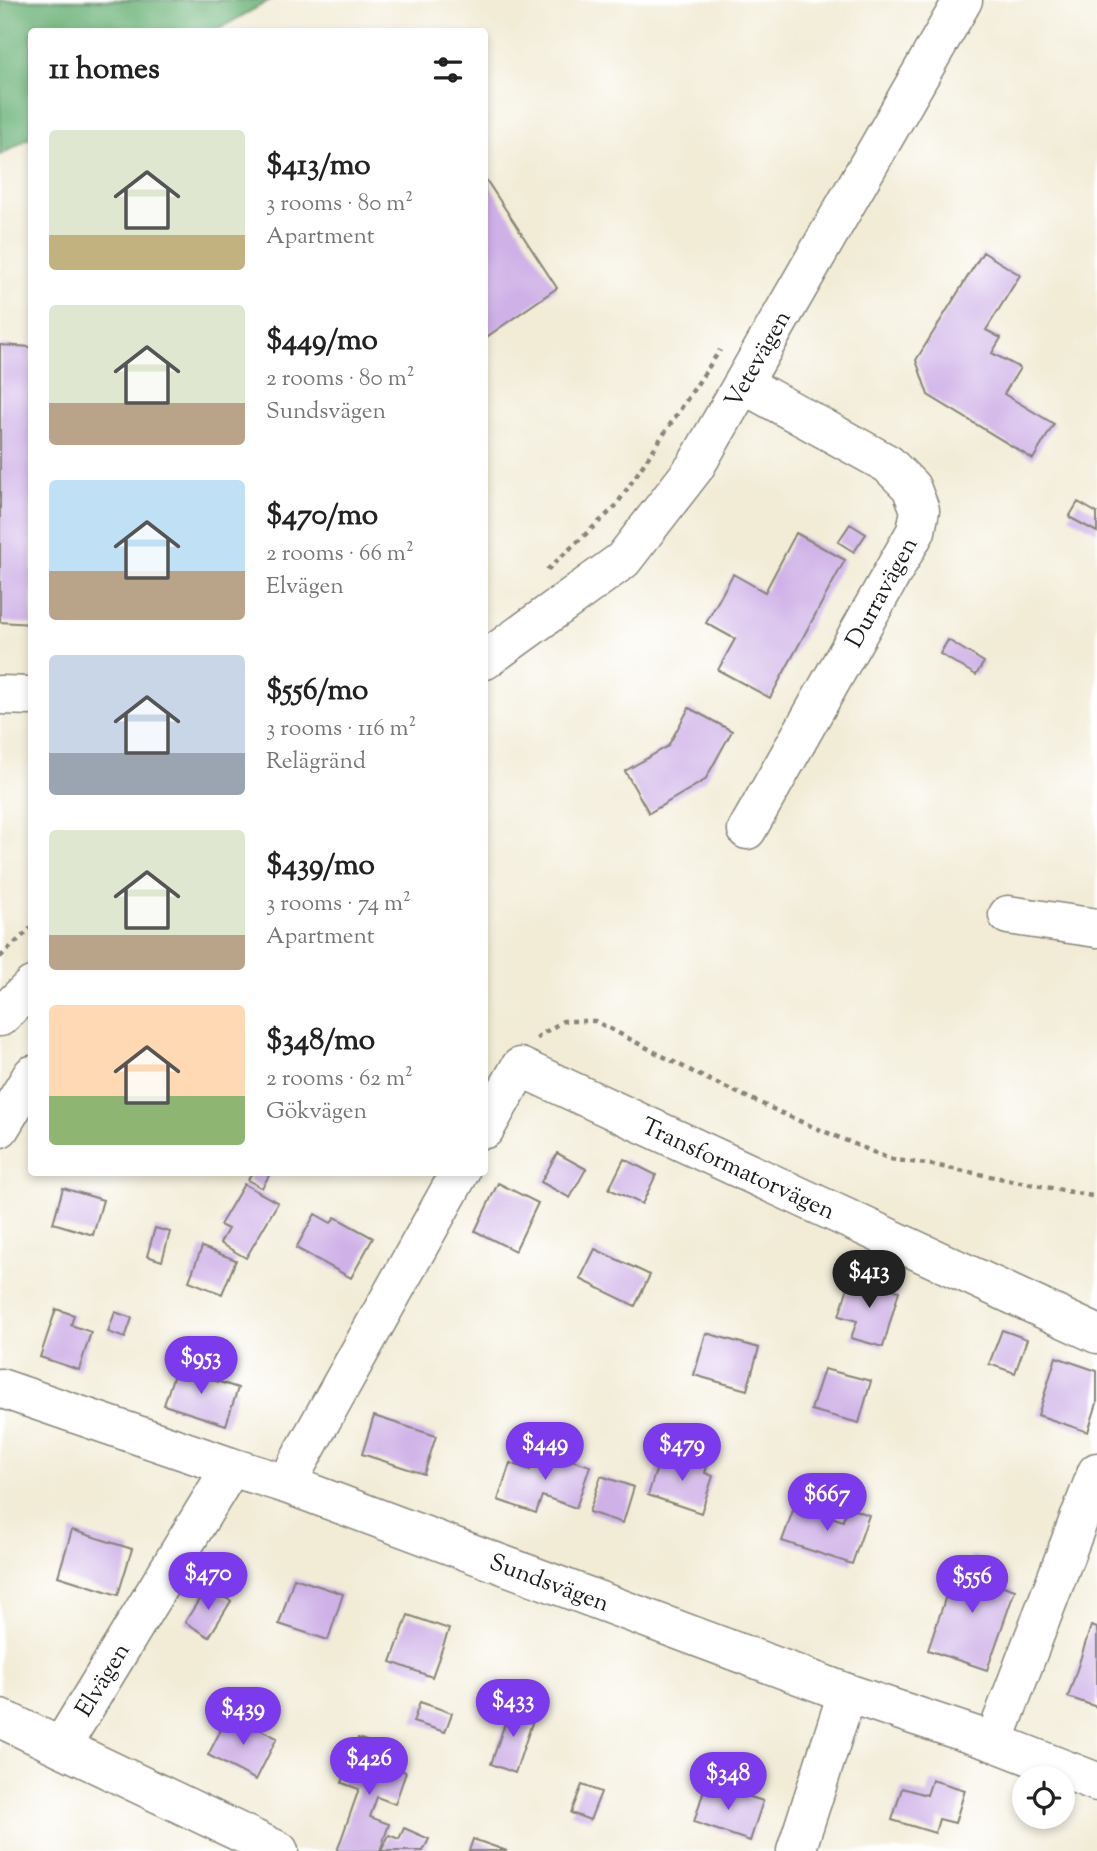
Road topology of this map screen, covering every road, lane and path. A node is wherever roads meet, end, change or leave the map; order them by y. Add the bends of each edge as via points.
1 (962, 0) edge
2 (727, 340) dead end
3 (743, 384) junction
4 (546, 571) dead end
5 (488, 658) edge
6 (0, 695) edge
7 (28, 696) edge
8 (747, 830) dead end
9 (1008, 915) dead end
10 (1097, 928) edge
11 (28, 931) edge
12 (0, 957) edge
13 (28, 990) edge
14 (0, 1017) edge
15 (520, 1067) junction
16 (28, 1082) edge
17 (488, 1124) edge
18 (0, 1128) edge
19 (458, 1176) edge
20 (1097, 1197) edge
21 (1097, 1334) edge
22 (0, 1388) edge
23 (230, 1467) junction
24 (1097, 1472) edge
25 (286, 1484) junction
26 (847, 1693) junction
27 (0, 1718) edge
28 (994, 1742) junction
29 (61, 1747) junction
30 (1097, 1782) edge
31 (279, 1851) edge
32 (796, 1851) edge

1 - 3 street, Vetevägen
2 - 4 path via 615,507
3 - 5 street, Vetevägen via 695,467 623,559
3 - 8 street, Durravägen via 888,464 911,487 920,510 916,531
6 - 7 street
9 - 10 street
11 - 12 path
13 - 14 street
15 - 17 street
15 - 20 path via 539,1036 564,1021 595,1021 703,1077 890,1159
15 - 21 street, Transformatorvägen
16 - 18 street
19 - 25 street
22 - 23 street, Sundsvägen
23 - 25 street, Sundsvägen
23 - 29 street, Elvägen
24 - 28 street
25 - 26 street, Sundsvägen
26 - 28 street, Sundsvägen
26 - 32 street
27 - 29 street
28 - 30 street, Sundsvägen
29 - 31 street

